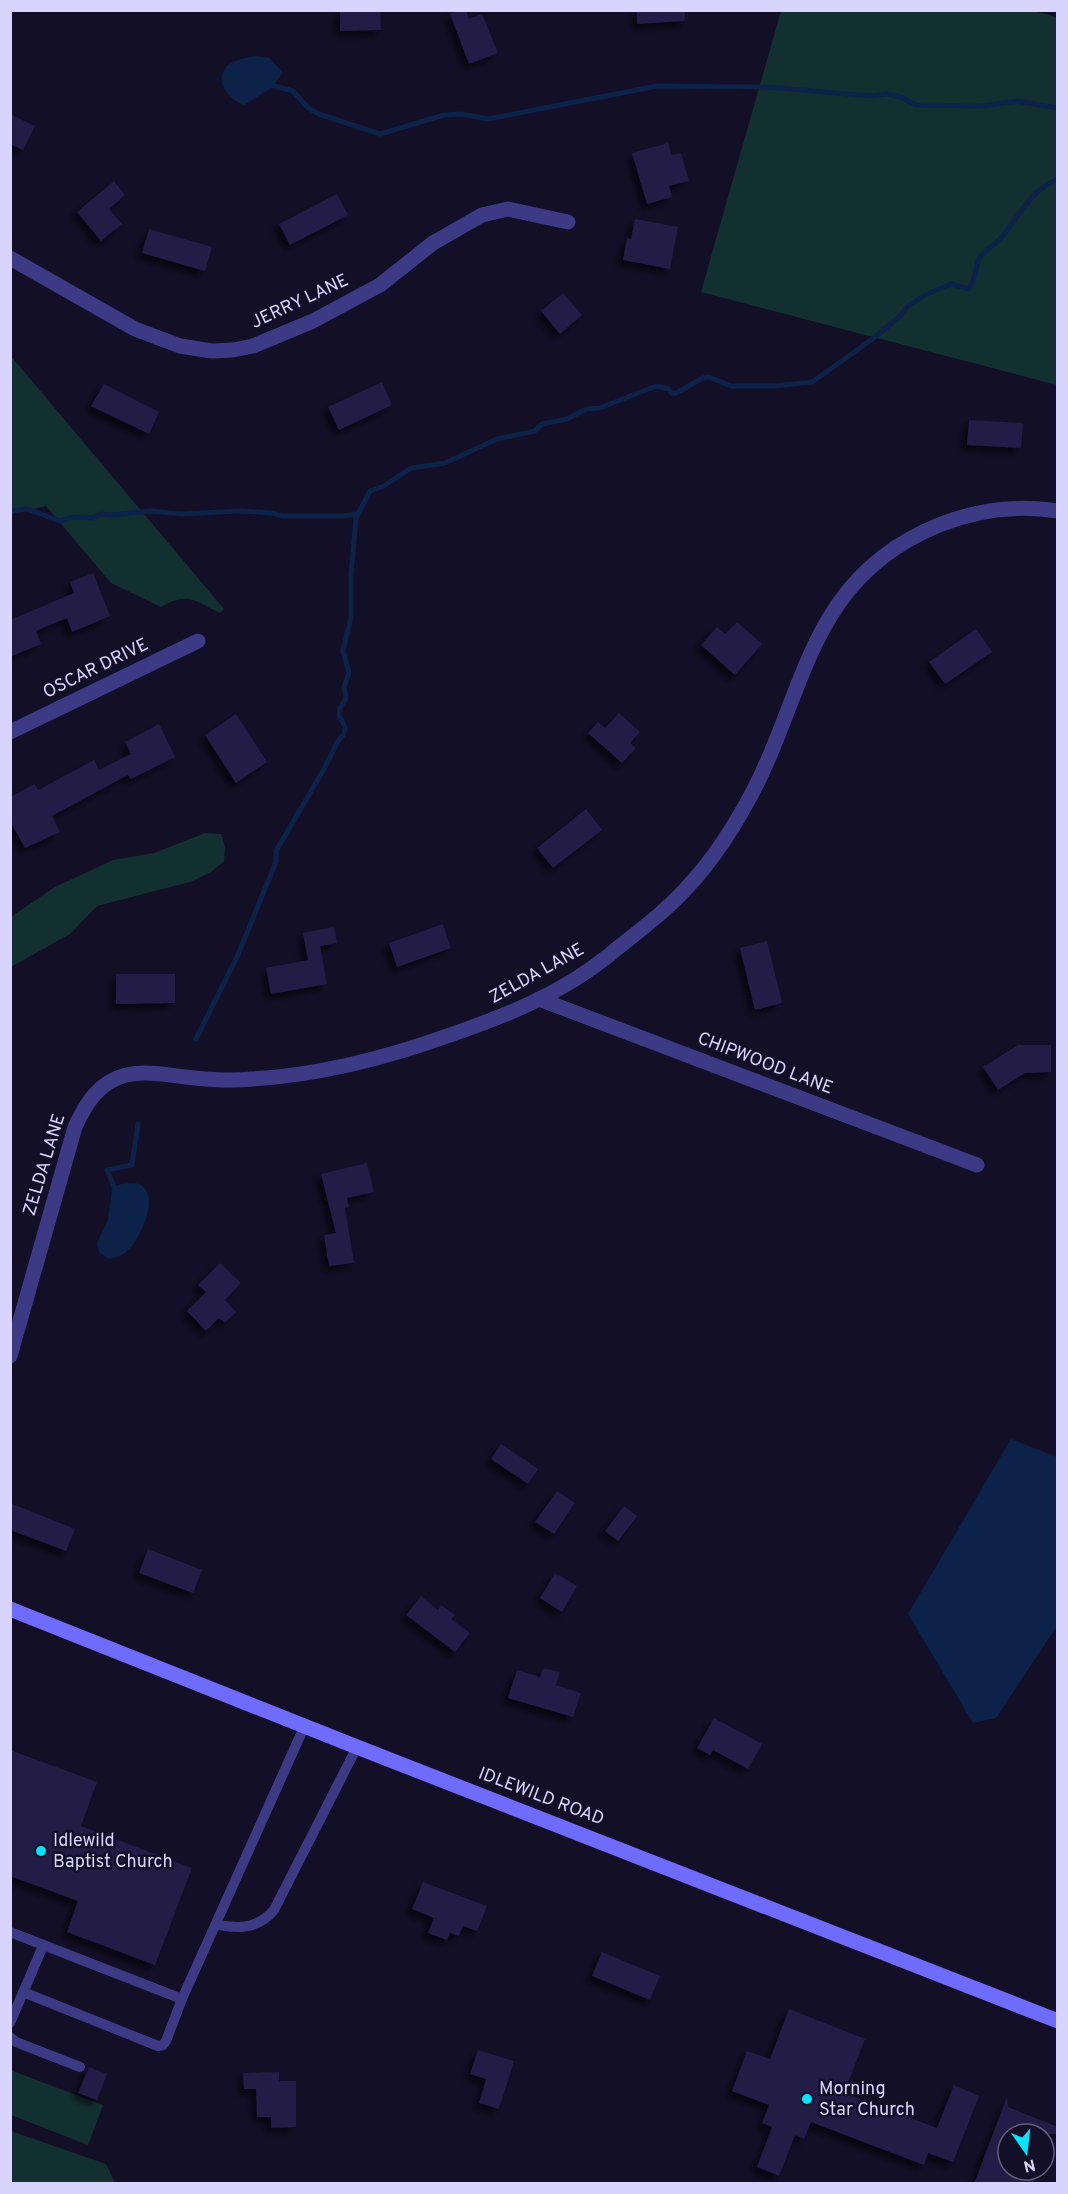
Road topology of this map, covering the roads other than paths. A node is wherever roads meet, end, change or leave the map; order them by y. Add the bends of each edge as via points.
1 (568, 222) dead end
2 (10, 258) edge
3 (1058, 511) edge
4 (198, 641) dead end
5 (10, 732) edge
6 (539, 999) junction
7 (977, 1164) dead end
8 (10, 1356) edge
9 (10, 1609) edge
10 (305, 1725) junction
11 (357, 1747) junction
12 (216, 1924) junction
13 (10, 1932) edge
14 (43, 1946) junction
15 (23, 1992) junction
16 (182, 1999) junction
17 (1058, 2021) edge
18 (10, 2024) edge
19 (10, 2037) edge
20 (80, 2067) dead end

1 - 2 street, JERRY LANE via 508,209 482,215 433,243 380,285 313,321 253,345 223,351 159,340
3 - 6 street, ZELDA LANE via 988,511 950,520 914,535 869,568 847,590 816,639 757,783 711,860 662,912 597,964
4 - 5 street, OSCAR DRIVE
6 - 7 street, CHIPWOOD LANE
6 - 8 street, ZELDA LANE via 503,1017 378,1059 311,1073 250,1080 135,1074 104,1085 87,1102 75,1127
9 - 10 main road, IDLEWILD ROAD
10 - 11 main road, IDLEWILD ROAD
10 - 12 lane
11 - 12 lane via 274,1910 244,1928
11 - 17 main road, IDLEWILD ROAD
12 - 16 lane
13 - 14 lane
14 - 15 lane
14 - 16 lane
15 - 16 lane via 158,2046 166,2041
15 - 18 lane
19 - 20 lane

